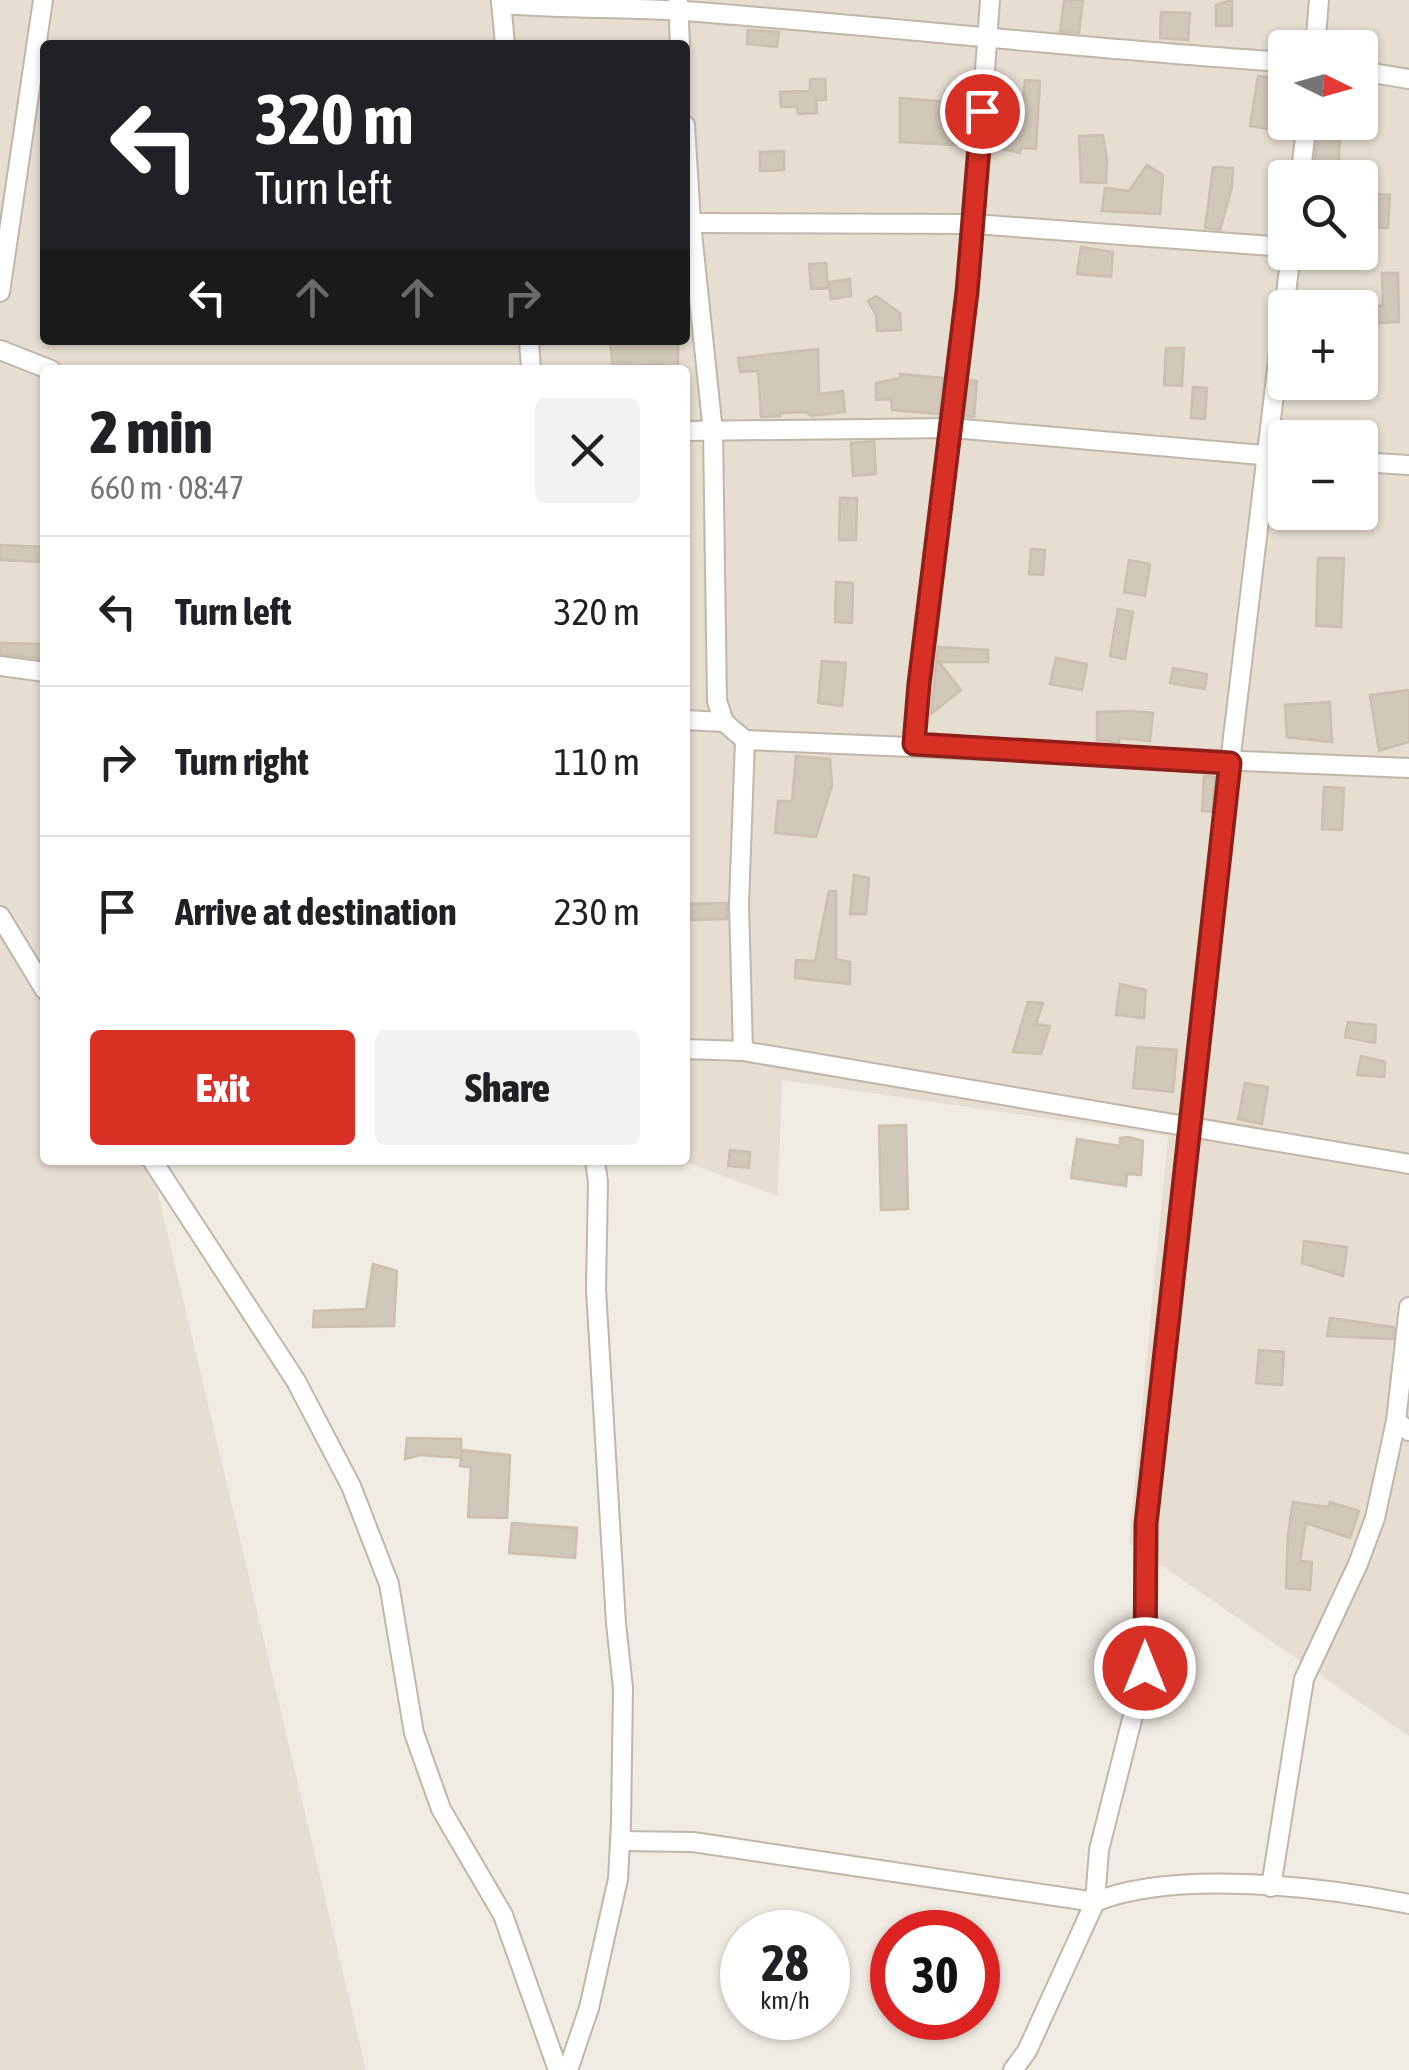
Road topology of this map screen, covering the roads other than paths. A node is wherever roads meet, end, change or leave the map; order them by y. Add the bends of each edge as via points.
1 (43, 0) edge
2 (990, 0) edge
3 (1319, 0) edge
4 (501, 2) edge
5 (678, 5) edge
6 (1316, 30) edge
7 (987, 35) junction
8 (504, 40) edge
9 (680, 40) edge
10 (1268, 61) edge
11 (1378, 74) edge
12 (1409, 78) edge
13 (690, 223) edge
14 (974, 224) junction
15 (690, 240) edge
16 (1268, 246) edge
17 (1290, 270) edge
18 (0, 292) edge
19 (0, 350) edge
20 (40, 366) edge
21 (1279, 420) edge
22 (952, 428) junction
23 (690, 431) edge
24 (713, 432) junction
25 (1268, 455) edge
26 (1378, 463) edge
27 (1409, 465) edge
28 (1268, 509) edge
29 (0, 666) edge
30 (40, 671) edge
31 (690, 720) edge
32 (724, 722) junction
33 (745, 740) junction
34 (914, 744) junction
35 (1230, 763) junction
36 (1409, 768) edge
37 (0, 916) edge
38 (40, 982) edge
39 (690, 1049) edge
40 (743, 1051) junction
41 (1190, 1126) junction
42 (1409, 1164) edge
43 (155, 1165) edge
44 (595, 1165) edge
45 (1409, 1307) edge
46 (1402, 1426) edge
47 (620, 1841) junction
48 (1271, 1887) junction
49 (1096, 1902) junction
50 (1409, 1904) edge
51 (558, 2070) edge
52 (568, 2070) edge
53 (1014, 2070) edge

1 - 18 street
2 - 7 street
3 - 6 street
4 - 5 street
4 - 8 street
5 - 7 street
5 - 9 street
7 - 10 street
7 - 14 street
11 - 12 street
13 - 14 street
14 - 16 street
14 - 22 street
15 - 24 street
17 - 21 street
19 - 20 street
22 - 24 street
22 - 25 street
22 - 34 street
23 - 24 street
24 - 32 street via 717,701
26 - 27 street
28 - 35 street
29 - 30 street
31 - 32 street
32 - 33 street
33 - 34 street
33 - 40 street
34 - 35 street
35 - 36 street
35 - 41 street
37 - 38 street
39 - 40 street
40 - 41 street
41 - 42 street
41 - 49 street via 1146,1524 1145,1668 1099,1850
43 - 51 street via 296,1382 351,1486 390,1584 414,1733 442,1809 503,1915
44 - 47 street via 596,1289 623,1688
45 - 46 street
46 - 48 street via 1358,1564 1304,1679
47 - 49 street via 693,1842
47 - 52 street via 594,1990
48 - 49 street via 1172,1883
48 - 50 street
49 - 53 street

